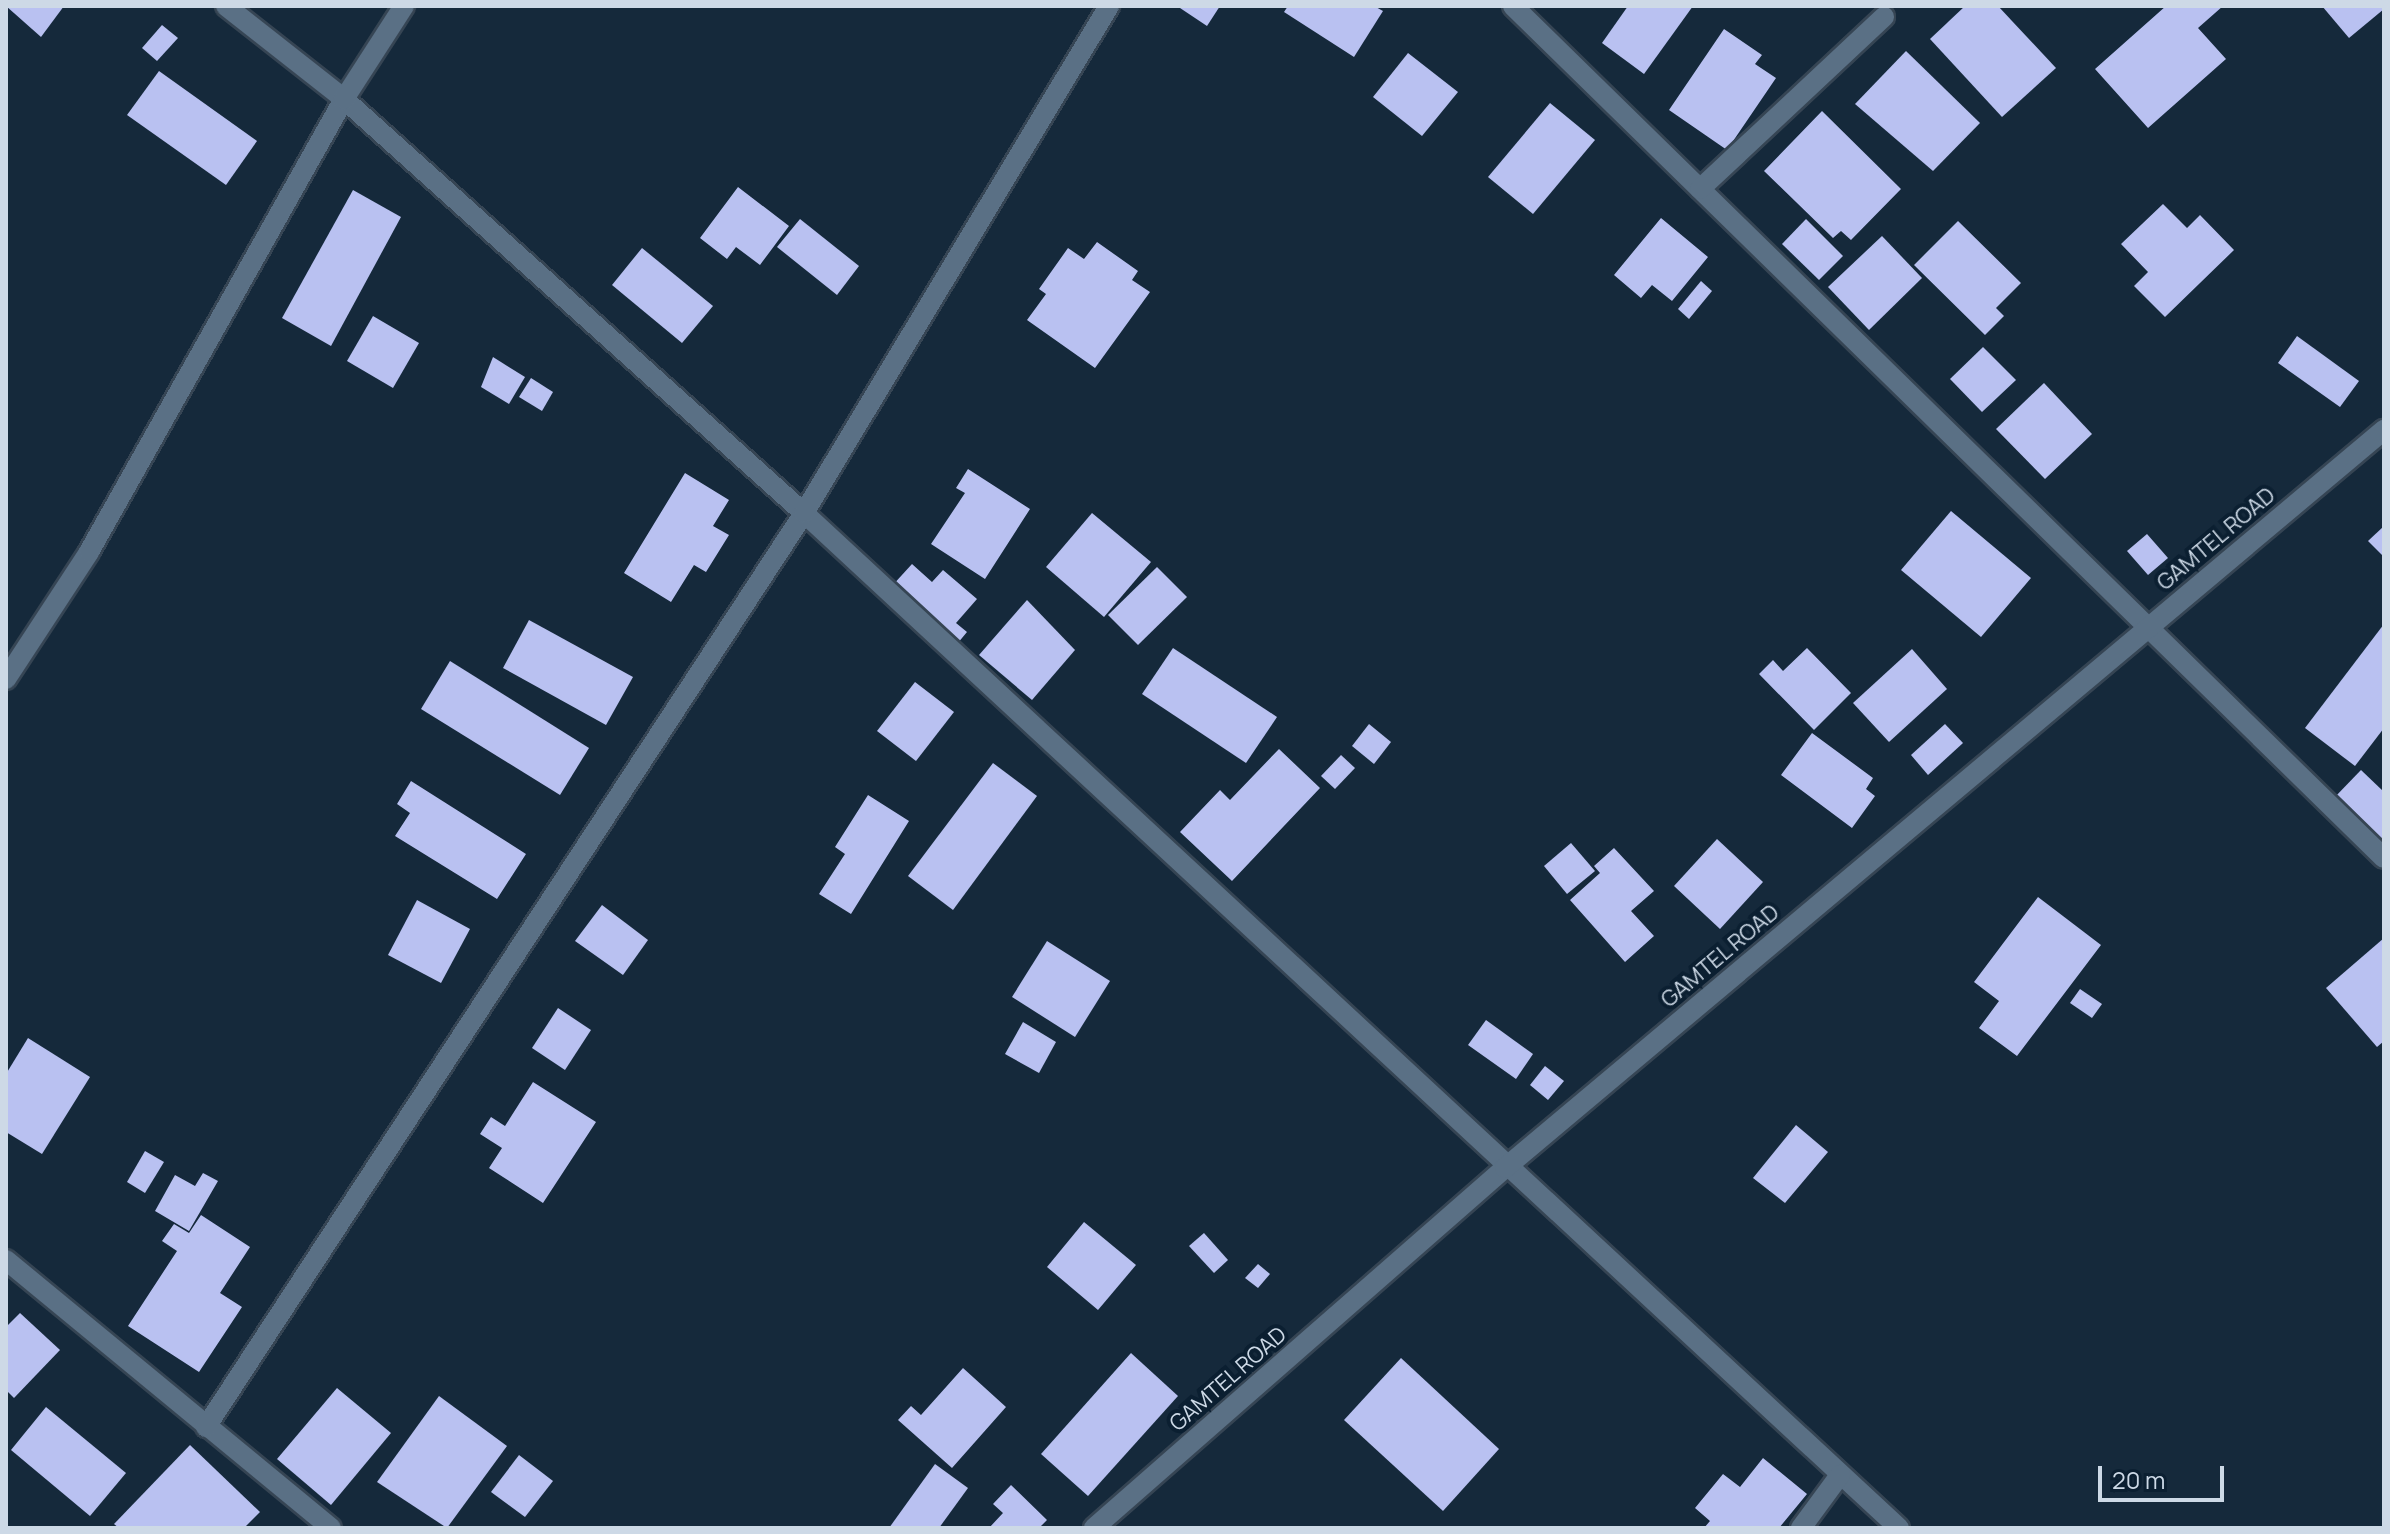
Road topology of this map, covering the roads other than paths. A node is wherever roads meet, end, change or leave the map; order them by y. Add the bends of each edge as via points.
1 (226, 6) edge
2 (404, 6) edge
3 (1109, 6) edge
4 (1513, 6) edge
5 (1884, 17) dead end
6 (344, 99) junction
7 (1700, 189) junction
8 (2384, 430) edge
9 (804, 513) junction
10 (2147, 627) junction
11 (6, 679) edge
12 (2384, 858) edge
13 (1505, 1168) junction
14 (6, 1260) edge
15 (206, 1427) junction
16 (1840, 1475) junction
17 (331, 1528) edge
18 (1094, 1528) edge
19 (1801, 1528) edge
20 (1899, 1528) edge

1 - 6 street
2 - 6 street
3 - 9 street
4 - 7 street
5 - 7 street
6 - 9 street
6 - 11 street via 89,552
7 - 10 street
8 - 10 street, GAMTEL ROAD
9 - 13 street
9 - 15 street
10 - 12 street
10 - 13 street, GAMTEL ROAD
13 - 16 street
13 - 18 street, GAMTEL ROAD
14 - 15 street
15 - 17 street
16 - 19 street
16 - 20 street

